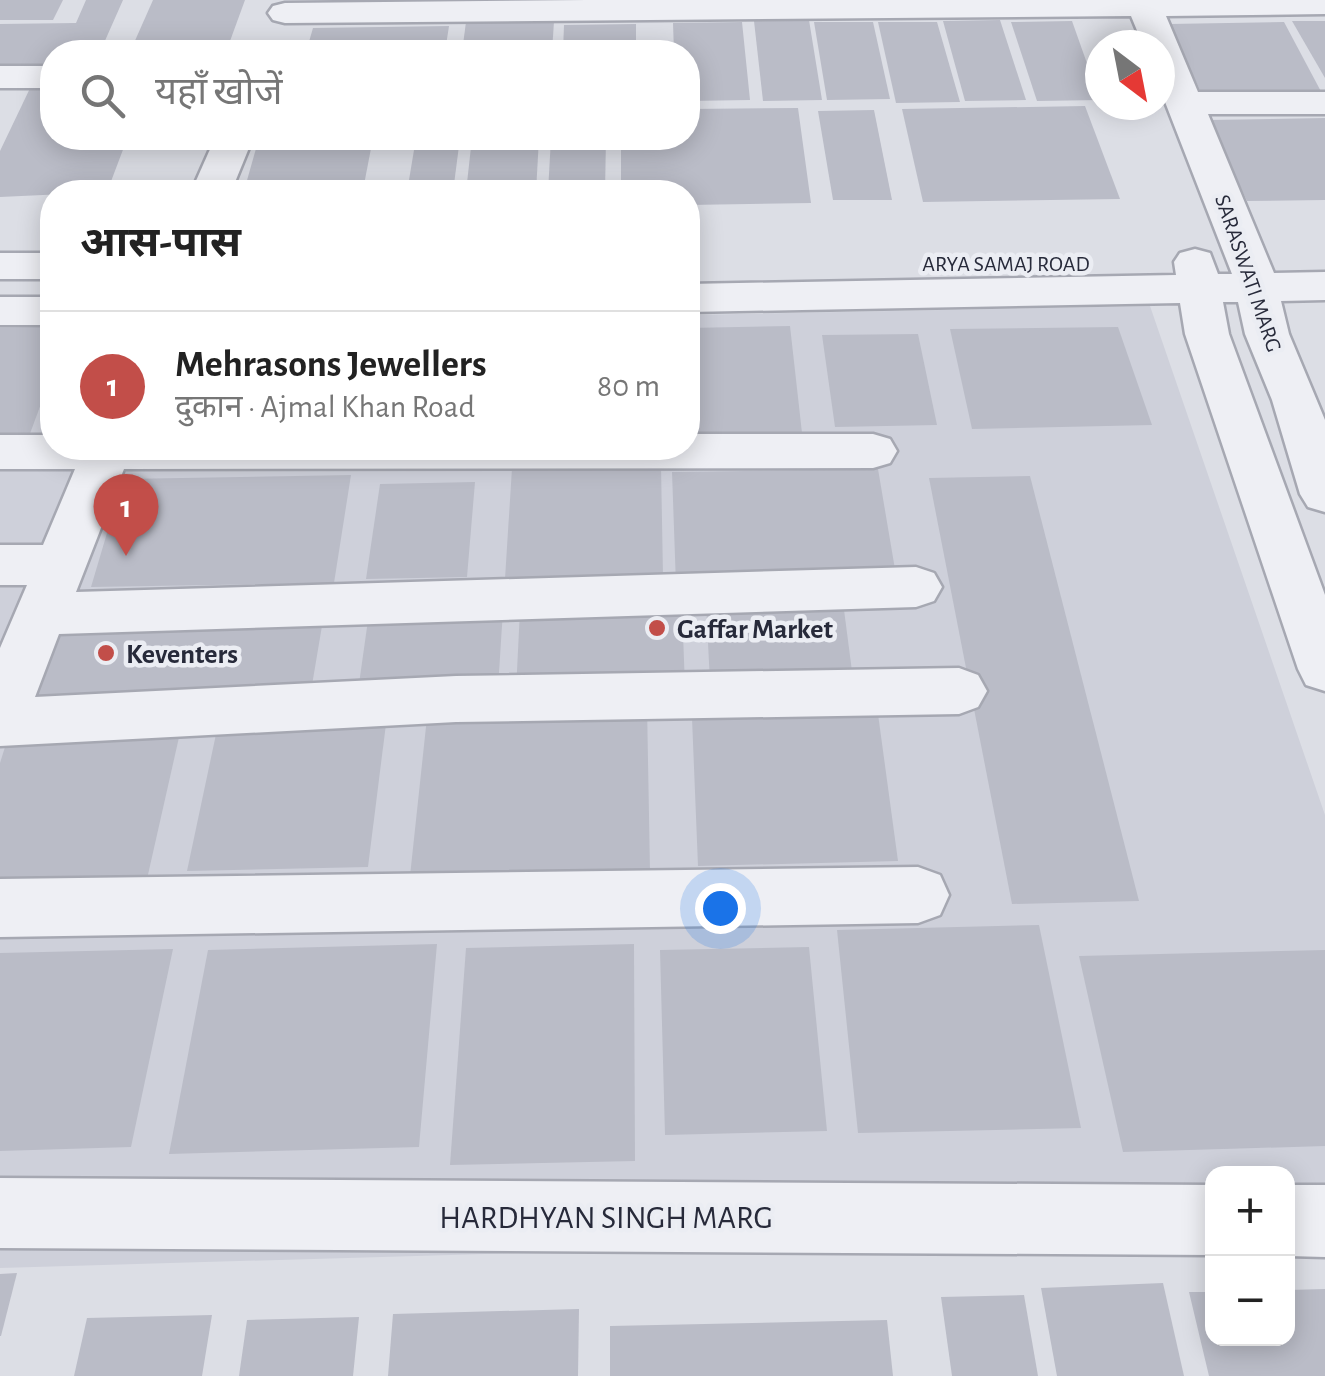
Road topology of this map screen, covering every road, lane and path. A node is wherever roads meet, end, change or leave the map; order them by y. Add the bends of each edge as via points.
1 (1142, 2) edge
2 (1325, 4) edge
3 (283, 18) edge
4 (0, 78) edge
5 (40, 78) edge
6 (1185, 103) junction
7 (1325, 103) edge
8 (229, 150) edge
9 (216, 180) edge
10 (1325, 262) edge
11 (700, 264) edge
12 (0, 266) edge
13 (40, 266) edge
14 (1198, 274) junction
15 (1253, 274) junction
16 (1325, 286) edge
17 (700, 297) edge
18 (0, 311) edge
19 (40, 311) edge
20 (1310, 400) edge
21 (40, 451) edge
22 (700, 451) edge
23 (873, 451) dead end
24 (0, 452) edge
25 (102, 460) edge
26 (1324, 488) edge
27 (0, 565) edge
28 (62, 565) junction
29 (916, 587) dead end
30 (43, 614) junction
31 (1325, 670) edge
32 (959, 691) dead end
33 (0, 719) edge
34 (918, 895) dead end
35 (0, 908) edge
36 (0, 1213) edge
37 (1205, 1220) edge
38 (1295, 1220) edge
39 (1325, 1221) edge

1 - 2 street
1 - 3 street
1 - 6 street, SARASWATI MARG
4 - 5 street
6 - 7 street
6 - 15 street, SARASWATI MARG
8 - 9 street
10 - 15 street
11 - 14 street, ARYA SAMAJ ROAD
12 - 13 street
14 - 15 street
14 - 17 street
14 - 31 street via 1208,334
15 - 16 street
15 - 20 street, SARASWATI MARG via 1267,334
18 - 19 street
20 - 26 street, SARASWATI MARG
21 - 24 street
22 - 23 street
25 - 28 street
27 - 28 street
28 - 30 street
29 - 30 street
30 - 33 street
32 - 33 street via 456,699
34 - 35 street
36 - 37 street, HARDHYAN SINGH MARG
38 - 39 street

